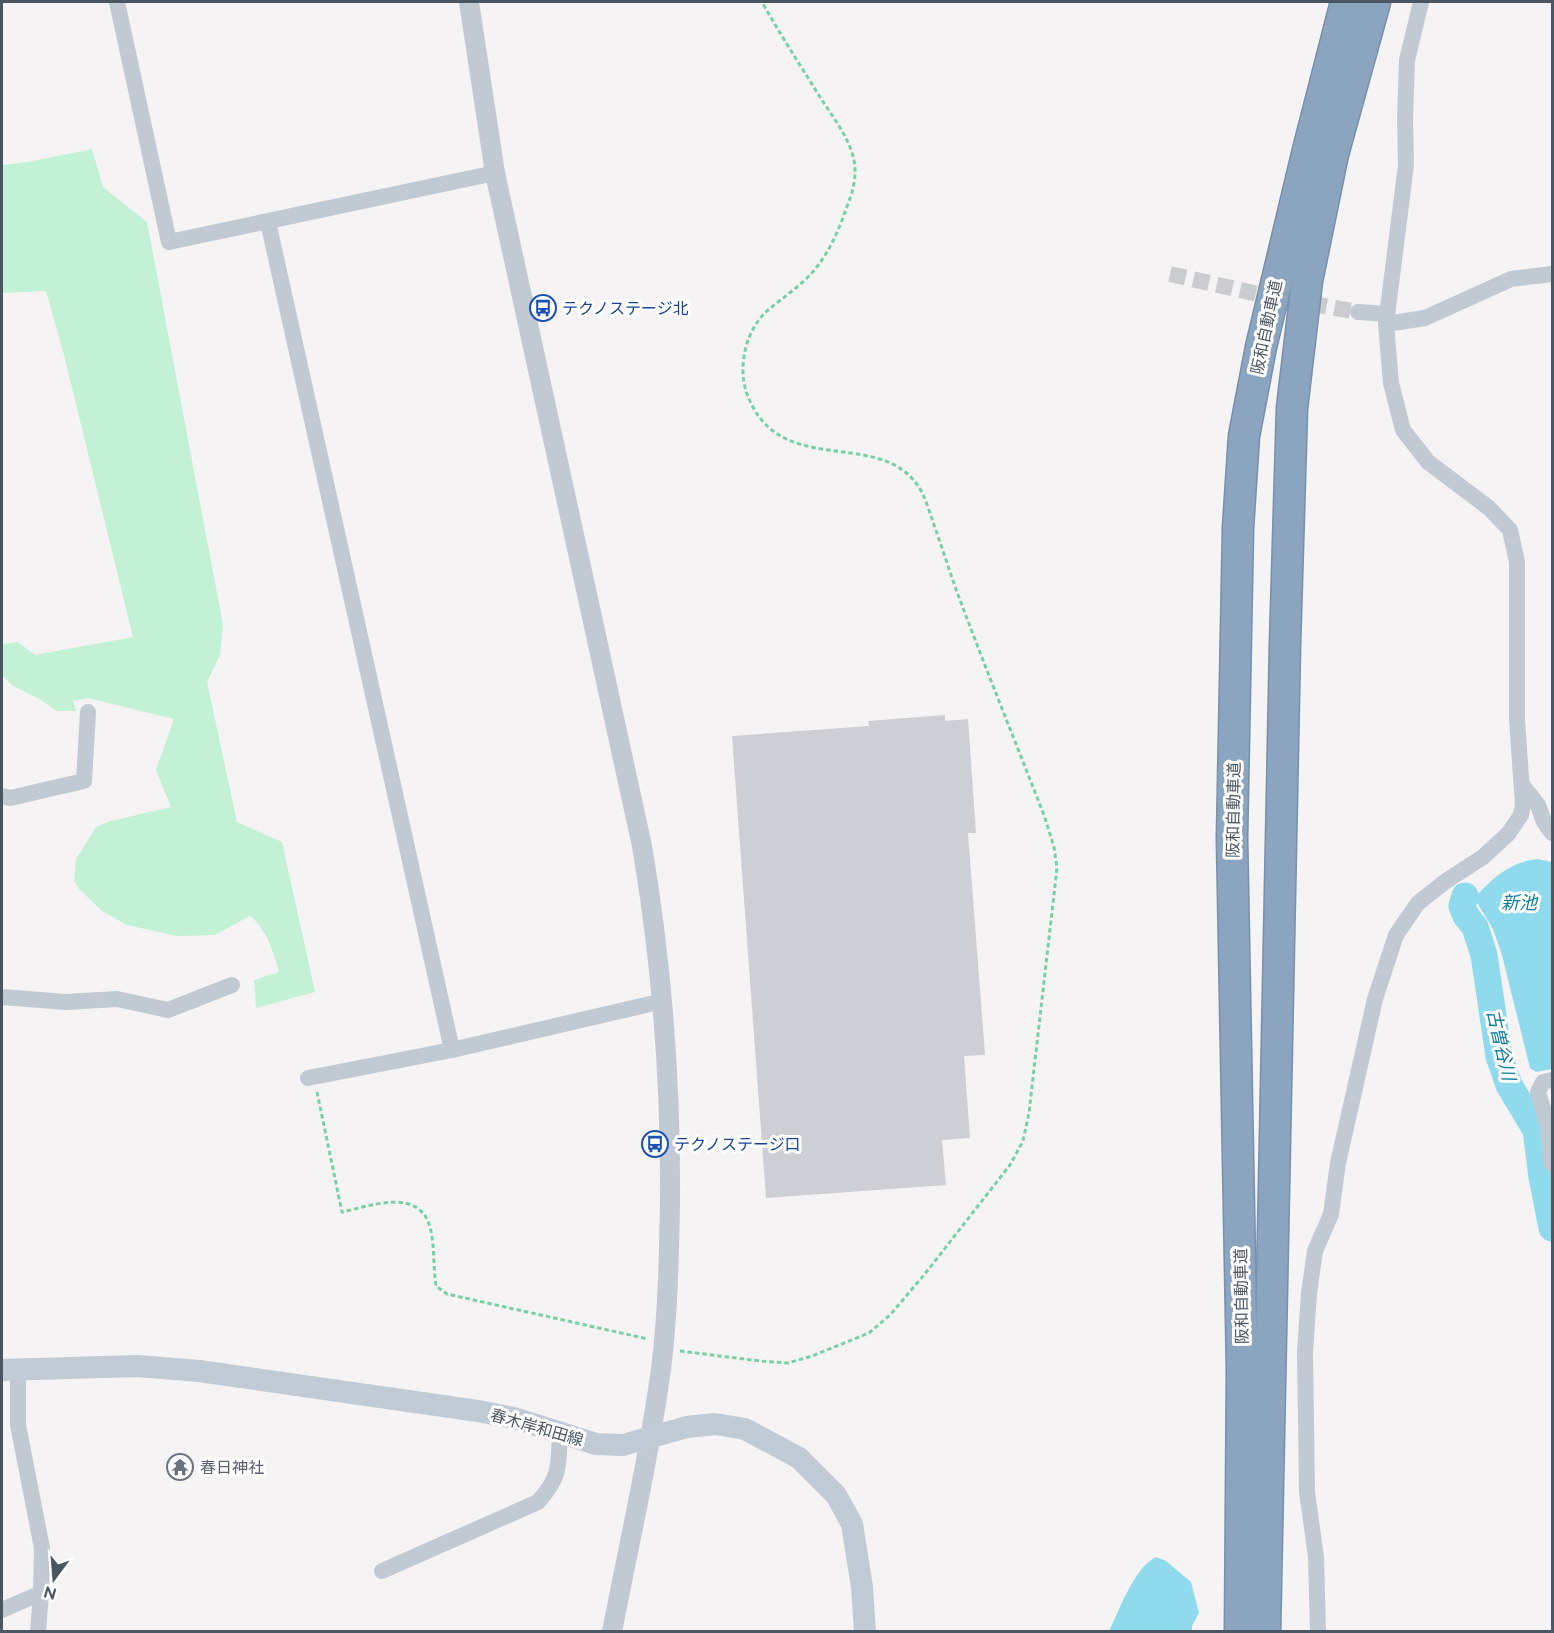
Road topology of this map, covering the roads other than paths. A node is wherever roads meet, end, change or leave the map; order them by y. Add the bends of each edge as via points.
1 (117, 2) edge
2 (469, 2) edge
3 (1346, 2) edge
4 (1375, 2) edge
5 (1421, 2) edge
6 (495, 173) junction
7 (268, 222) junction
8 (1552, 274) edge
9 (1358, 312) tunnel mouth
10 (1387, 319) junction
11 (88, 712) dead end
12 (1523, 786) junction
13 (2, 796) edge
14 (1552, 833) edge
15 (232, 985) dead end
16 (2, 997) edge
17 (663, 1001) junction
18 (452, 1050) junction
19 (308, 1078) road end
20 (1552, 1080) edge
21 (1552, 1164) edge
22 (10, 1370) edge
23 (560, 1434) junction
24 (651, 1436) junction
25 (382, 1571) dead end
26 (41, 1593) junction
27 (2, 1610) edge
28 (38, 1632) edge
29 (612, 1632) edge
30 (866, 1632) edge
31 (1240, 1632) edge
32 (1265, 1632) edge
33 (1318, 1632) edge

1 - 7 street via 169,242
2 - 6 street
3 - 31 highway, 阪和自動車道 via 1261,347 1244,436 1238,528 1232,838 1242,1370
4 - 32 highway, 阪和自動車道 via 1333,154 1314,246 1292,408
5 - 10 street via 1407,60 1406,165
6 - 7 street
6 - 17 street via 642,846
7 - 18 street
8 - 10 street via 1511,279 1425,318
9 - 10 street
10 - 12 street via 1391,383 1403,430 1428,462 1489,508 1510,530 1517,562 1517,720
11 - 13 street via 84,781 10,798
12 - 14 street
12 - 33 street via 1521,814 1508,834 1484,857 1418,903 1396,935 1375,999 1338,1163 1331,1214 1315,1251 1309,1293 1305,1352 1307,1492 1316,1557
15 - 16 street via 168,1010 117,999 66,1002
17 - 18 street
17 - 24 street via 669,1079 669,1257
18 - 19 street
20 - 21 street via 1543,1082 1538,1092 1548,1126
22 - 23 main road, 春木岸和田線 via 137,1366 199,1371 478,1411
22 - 26 street via 42,1548
23 - 24 main road, 春木岸和田線 via 596,1444 623,1445
23 - 25 street via 557,1475 538,1502
24 - 29 street
24 - 30 main road, 春木岸和田線 via 715,1424 745,1430 799,1458 836,1494 852,1524
26 - 27 street
26 - 28 street

